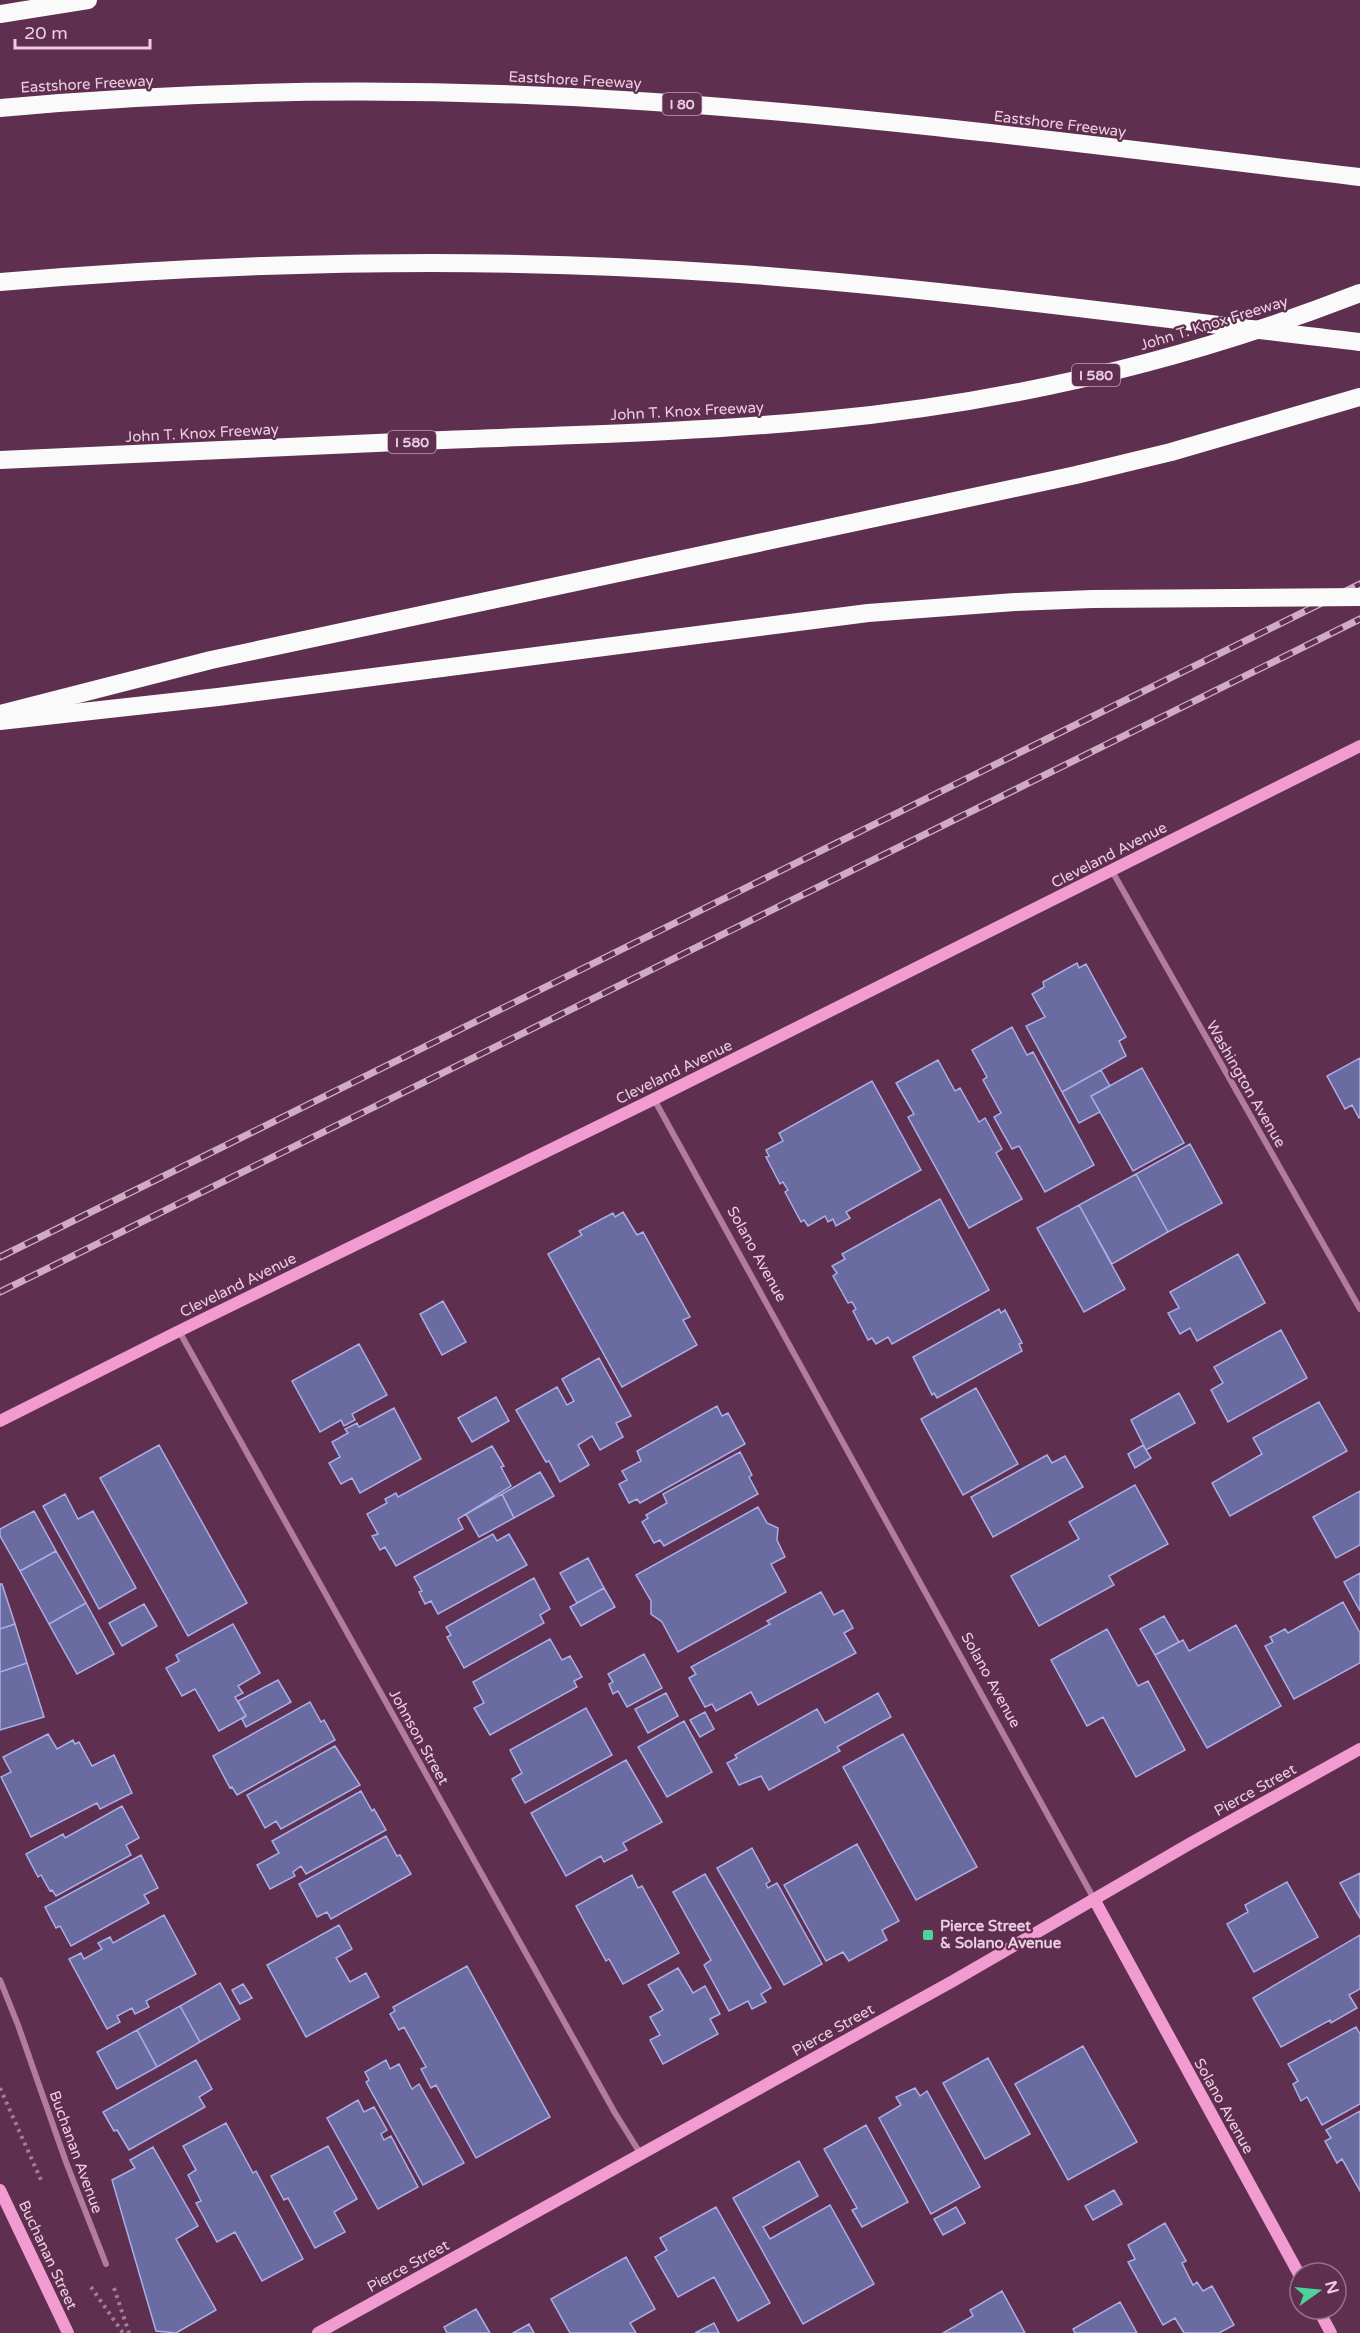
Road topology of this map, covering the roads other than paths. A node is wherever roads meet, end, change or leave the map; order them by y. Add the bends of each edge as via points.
1 (87, 0) edge
2 (0, 14) edge
3 (0, 108) edge
4 (1360, 177) edge
5 (0, 282) edge
6 (1360, 293) edge
7 (1360, 342) edge
8 (1360, 397) edge
9 (0, 460) edge
10 (1360, 597) edge
11 (0, 714) edge
12 (0, 721) edge
13 (1360, 746) edge
14 (1113, 871) junction
15 (654, 1098) junction
16 (1360, 1309) edge
17 (179, 1331) junction
18 (0, 1421) edge
19 (1360, 1749) edge
20 (1094, 1899) junction
21 (0, 1980) edge
22 (640, 2153) junction
23 (0, 2190) edge
24 (1292, 2261) edge
25 (106, 2264) road end
26 (68, 2333) edge
27 (318, 2333) edge

1 - 2 highway
3 - 4 highway, Eastshore Freeway / I 80 via 149,98 331,93 612,99 848,118
5 - 7 highway, bridge via 315,265 642,268 855,284
6 - 9 highway, John T. Knox Freeway / I 580 via 1236,337 1065,383 824,420 536,437
8 - 11 highway via 1171,452 211,660
10 - 12 highway, bridge via 1081,600 868,613 218,697
13 - 14 street, Cleveland Avenue
14 - 15 street, Cleveland Avenue
14 - 16 street, Washington Avenue
15 - 17 street, Cleveland Avenue
15 - 20 street, Solano Avenue
17 - 18 street, Cleveland Avenue
17 - 22 street, Johnson Street
19 - 20 street, Pierce Street
20 - 22 street, Pierce Street
20 - 24 street, Solano Avenue
21 - 25 street, Buchanan Avenue
22 - 27 street, Pierce Street
23 - 26 street, Buchanan Street

